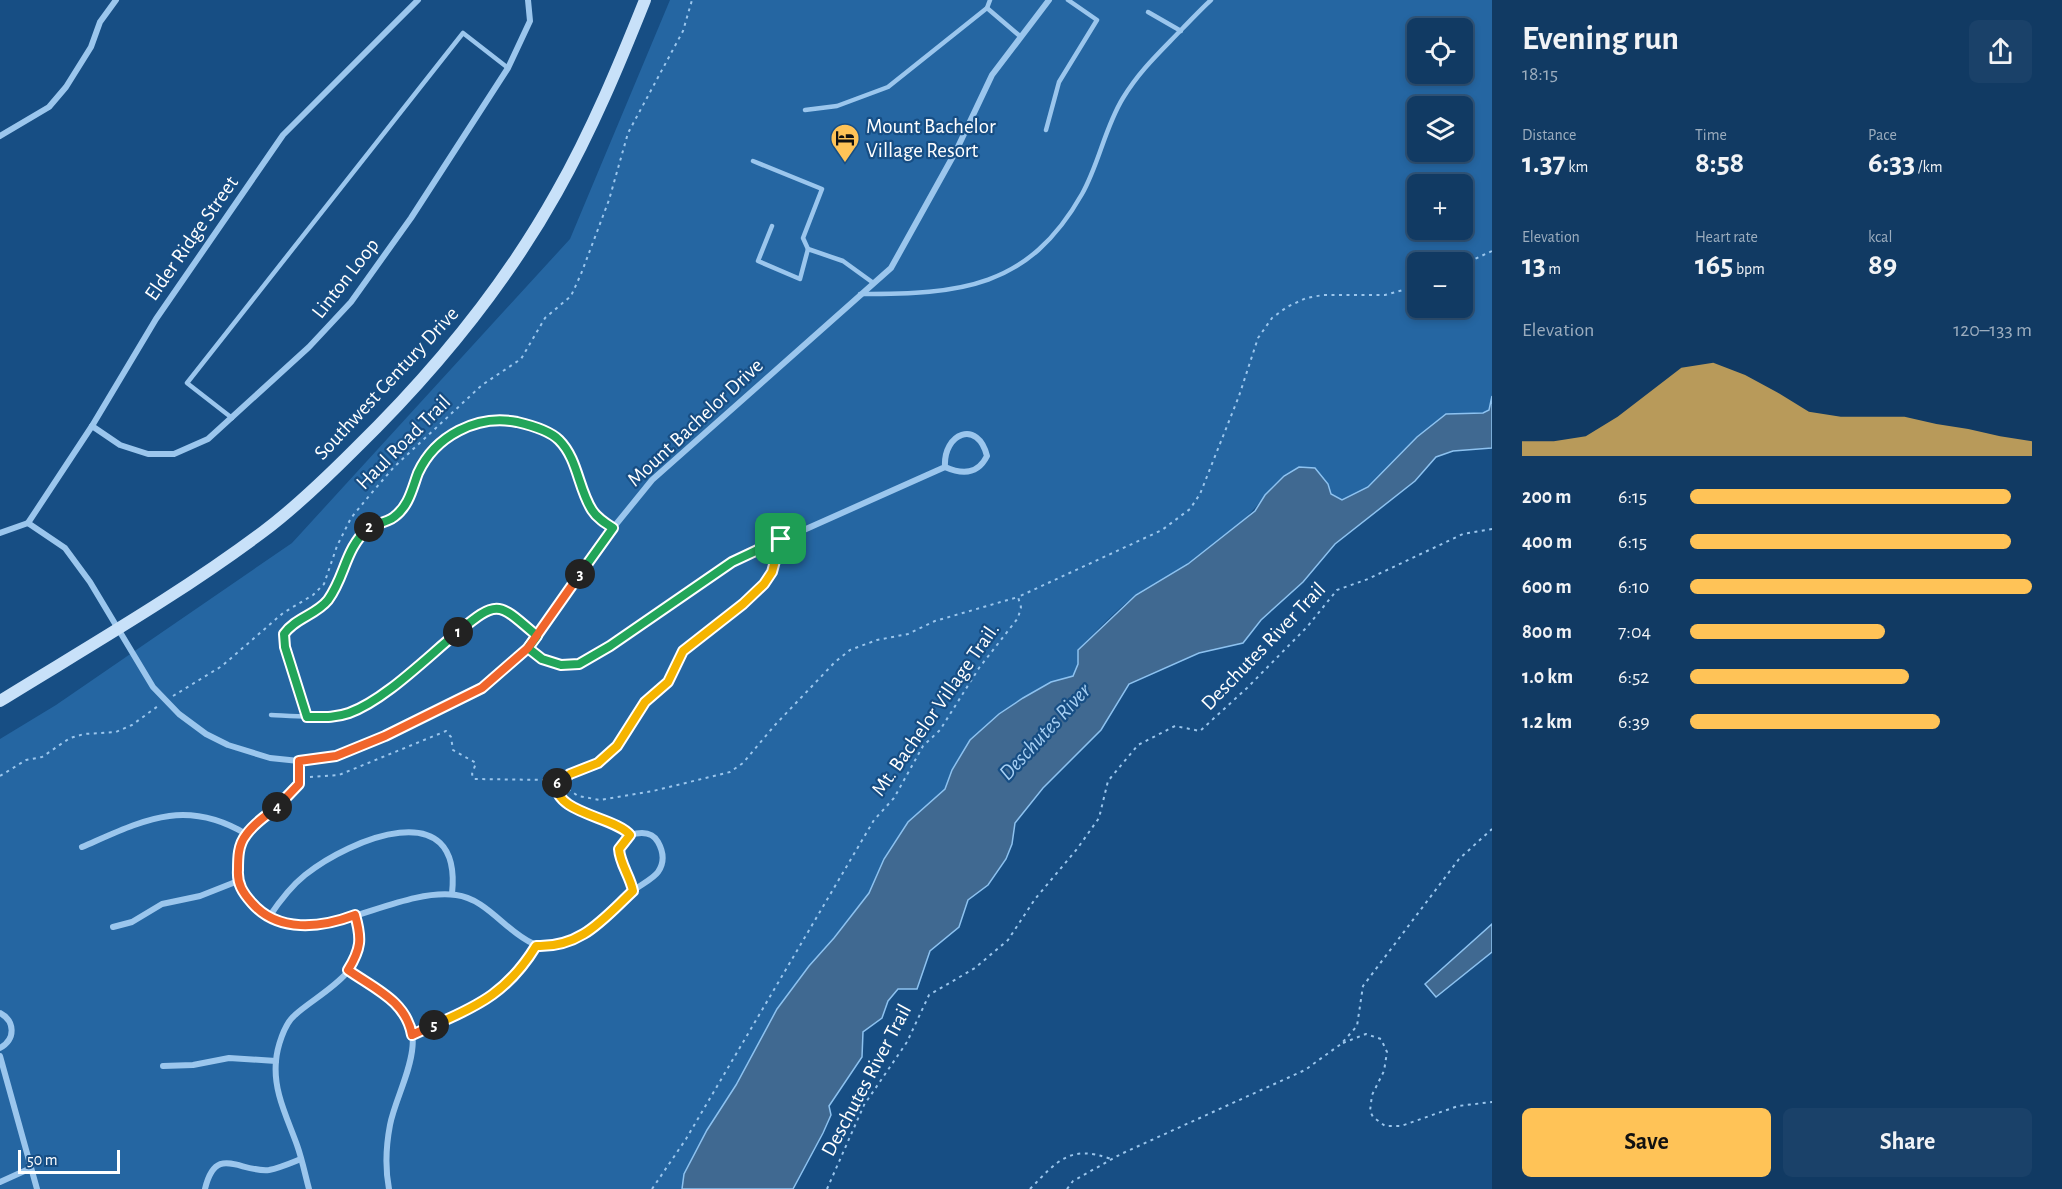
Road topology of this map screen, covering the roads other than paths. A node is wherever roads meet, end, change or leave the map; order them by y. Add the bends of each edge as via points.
1 (116, 0) edge
2 (418, 0) edge
3 (528, 0) edge
4 (645, 0) edge
5 (990, 0) edge
6 (1049, 0) edge
7 (1068, 0) edge
8 (1209, 1) edge
9 (987, 9) junction
10 (1148, 12) dead end
11 (1181, 31) junction
12 (1021, 37) junction
13 (508, 68) junction
14 (805, 110) dead end
15 (1046, 130) dead end
16 (0, 136) edge
17 (753, 161) dead end
18 (772, 226) dead end
19 (808, 249) junction
20 (872, 282) junction
21 (860, 294) junction
22 (232, 418) junction
23 (92, 426) junction
24 (945, 467) junction
25 (28, 523) junction
26 (613, 528) junction
27 (0, 533) edge
28 (781, 539) junction
29 (118, 628) junction
30 (537, 636) junction
31 (528, 648) junction
32 (0, 701) edge
33 (271, 715) dead end
34 (307, 717) junction
35 (299, 761) junction
36 (246, 834) junction
37 (630, 835) junction
38 (82, 847) dead end
39 (238, 881) junction
40 (633, 891) junction
41 (452, 894) junction
42 (355, 915) junction
43 (269, 917) junction
44 (113, 927) dead end
45 (536, 946) junction
46 (348, 970) junction
47 (0, 1013) edge
48 (412, 1035) junction
49 (0, 1048) edge
50 (0, 1056) edge
51 (276, 1061) junction
52 (163, 1066) dead end
53 (301, 1159) junction
54 (31, 1168) junction
55 (0, 1182) edge
56 (37, 1189) edge
57 (205, 1189) edge
58 (309, 1189) edge
59 (388, 1189) edge

1 - 16 street via 100,22 91,47 49,108
2 - 23 street, Elder Ridge Street via 283,135 156,319
3 - 13 street, Linton Loop via 530,21
4 - 29 main road, Southwest Century Drive via 598,111 557,192 501,280 442,357 328,476 265,530
5 - 9 lane
6 - 12 street, Mount Bachelor Drive
7 - 15 lane via 1097,20 1059,82
8 - 11 lane
9 - 12 lane
9 - 14 lane via 888,87 837,106
10 - 11 lane
11 - 21 lane via 1143,68 1122,99 1082,193 1049,241 1022,265 960,288 912,294
12 - 20 street, Mount Bachelor Drive via 992,75 946,170 891,267
13 - 22 street, Linton Loop via 411,218 351,302
13 - 22 lane via 463,33 238,318 187,383
17 - 19 lane via 822,189 803,238
18 - 19 lane via 758,261 800,279
19 - 20 lane via 843,261
20 - 21 street, Mount Bachelor Drive
21 - 26 street, Mount Bachelor Drive via 652,480
22 - 23 street, Linton Loop via 208,440 174,454 148,454 120,445
23 - 25 street, Elder Ridge Street
24 - 24 street via 958,473 974,471 987,456 984,444 975,436 963,434 954,438 947,447
24 - 28 street
25 - 27 street
25 - 29 street, Mount Bachelor Drive via 65,548
26 - 30 street, Mount Bachelor Drive
26 - 34 lane via 592,510 572,457 558,439 529,424 507,420 459,429 435,448 419,471 408,500 394,517 368,527 354,541 327,601 289,626 284,634
28 - 31 street via 732,562 579,664 561,665 542,659
28 - 37 lane via 772,572 764,584 683,651 668,682 645,702 617,746 598,763 558,781 556,788 576,811 617,824
29 - 32 main road, Southwest Century Drive
29 - 35 street, Mount Bachelor Drive via 153,687 206,734 270,758
30 - 31 street, Mount Bachelor Drive
30 - 34 lane via 502,609 484,610 369,705 347,714
31 - 35 street, Mount Bachelor Drive via 482,688 385,736 336,756
33 - 34 lane
35 - 36 street via 299,784 294,791
36 - 38 street via 205,815 180,814 153,819
36 - 39 street via 240,843
37 - 40 street via 619,849
37 - 40 street via 648,834 656,838 663,859 658,872
39 - 43 street via 250,901
39 - 44 street via 200,896 162,904 132,922
40 - 45 street via 591,930 570,942
41 - 42 street via 412,896
41 - 43 street via 453,864 444,847 421,832 393,832 361,842 306,874
41 - 45 street via 473,899
42 - 43 street via 314,925 279,923
42 - 46 street via 361,938
45 - 48 lane via 524,966 489,999
46 - 48 street via 398,1004 410,1021
46 - 51 street via 331,989 292,1017
47 - 49 street via 9,1019 12,1028 11,1037
48 - 59 street via 410,1067 390,1124 385,1171
50 - 54 street
51 - 52 street via 229,1058
51 - 53 street via 275,1084
53 - 57 street via 270,1170 221,1163 212,1170
53 - 58 street
54 - 55 street
54 - 56 street

